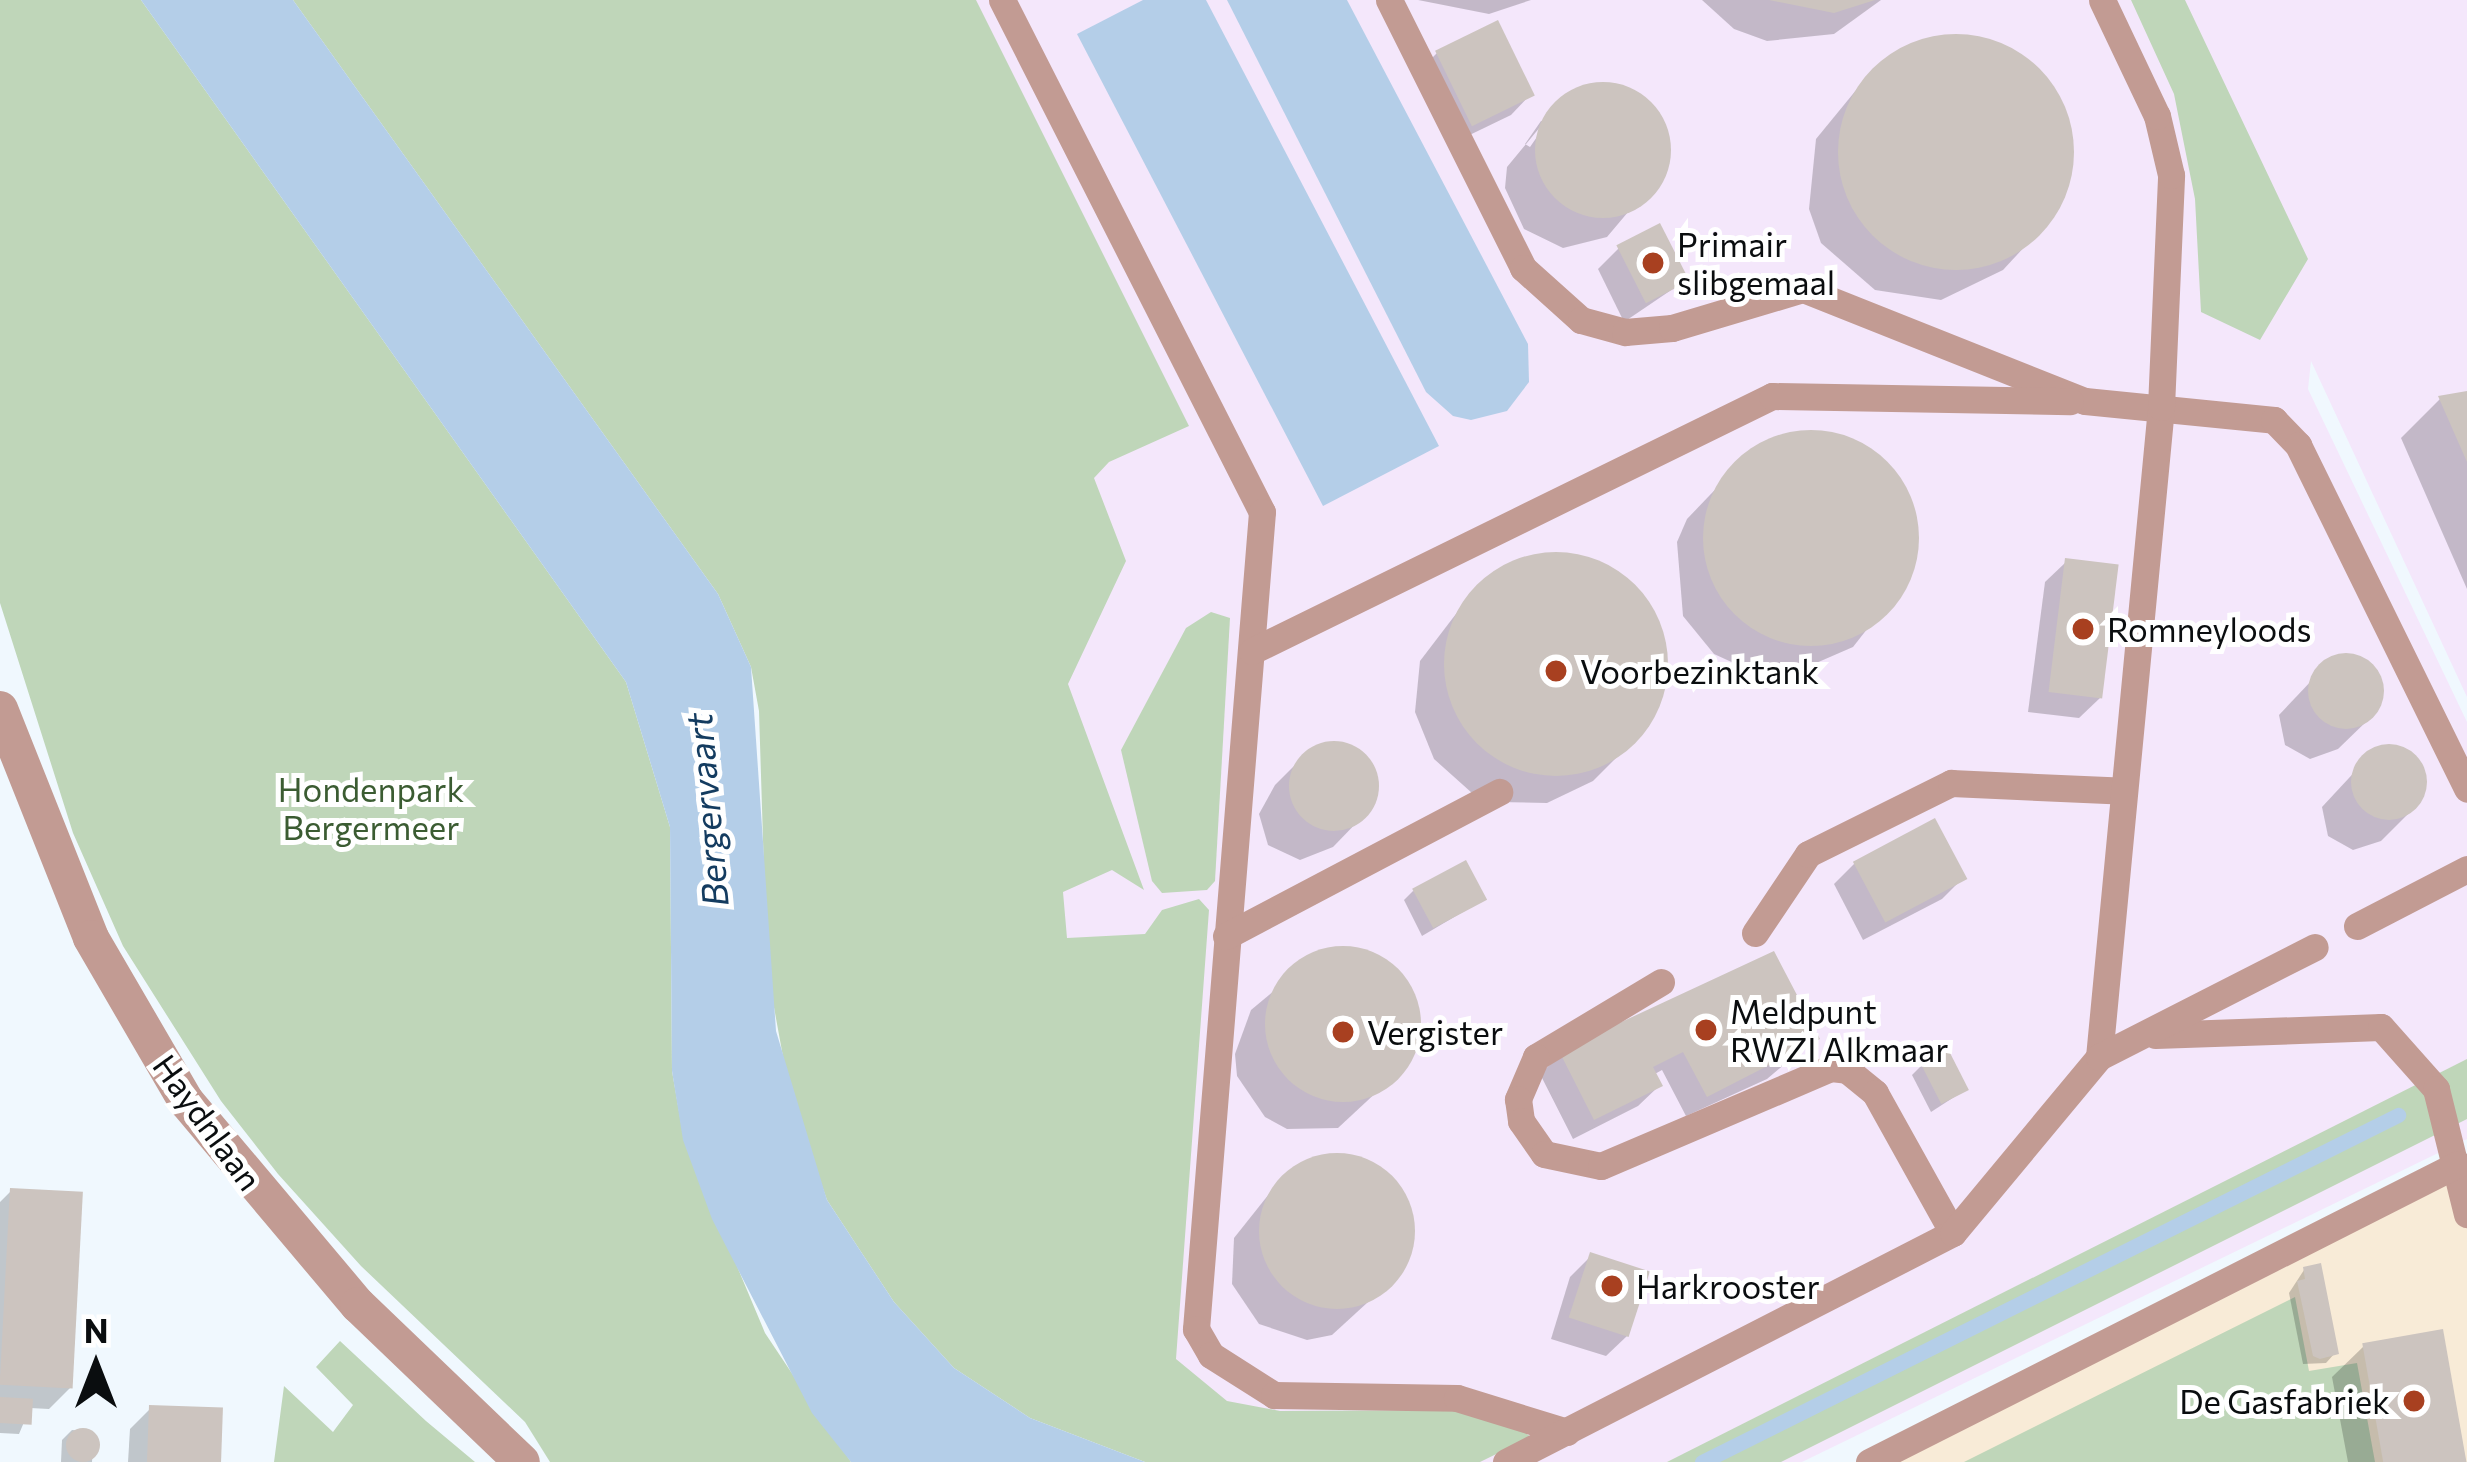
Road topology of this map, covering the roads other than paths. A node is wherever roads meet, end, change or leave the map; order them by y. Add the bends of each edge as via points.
1 (1001, 0) edge
2 (1389, 0) edge
3 (2102, 0) edge
4 (2085, 401) junction
5 (2162, 407) junction
6 (1252, 651) junction
7 (0, 710) edge
8 (2467, 789) edge
9 (2125, 791) junction
10 (1498, 792) dead end
11 (2467, 869) edge
12 (2357, 926) dead end
13 (1755, 933) dead end
14 (1226, 936) junction
15 (2315, 947) dead end
16 (1660, 982) dead end
17 (2141, 1036) junction
18 (2099, 1057) junction
19 (2458, 1164) junction
20 (2467, 1214) edge
21 (1953, 1233) junction
22 (1568, 1432) junction
23 (522, 1462) edge
24 (1506, 1462) edge
25 (1868, 1462) edge

1 - 6 lane via 1262,512
2 - 4 lane via 1523,268 1581,320 1625,332 1672,328 1803,290
3 - 5 lane via 2157,116 2171,175
4 - 5 lane
4 - 6 lane via 1772,396
5 - 8 lane via 2243,414 2289,433
5 - 9 lane
6 - 14 lane
7 - 23 street, Haydnlaan via 91,938 186,1101 358,1306
9 - 13 lane via 1952,783 1808,854
9 - 18 lane
10 - 14 lane
11 - 12 lane
14 - 22 lane via 1194,1300 1196,1329 1211,1355 1274,1395 1457,1398
15 - 17 lane
16 - 21 lane via 1536,1057 1518,1099 1544,1154 1601,1166 1831,1068 1847,1070 1875,1093
17 - 18 lane
17 - 19 lane via 2369,1024 2396,1039 2420,1069 2445,1110
18 - 21 lane
19 - 20 lane
19 - 25 lane
21 - 22 lane
22 - 24 lane

